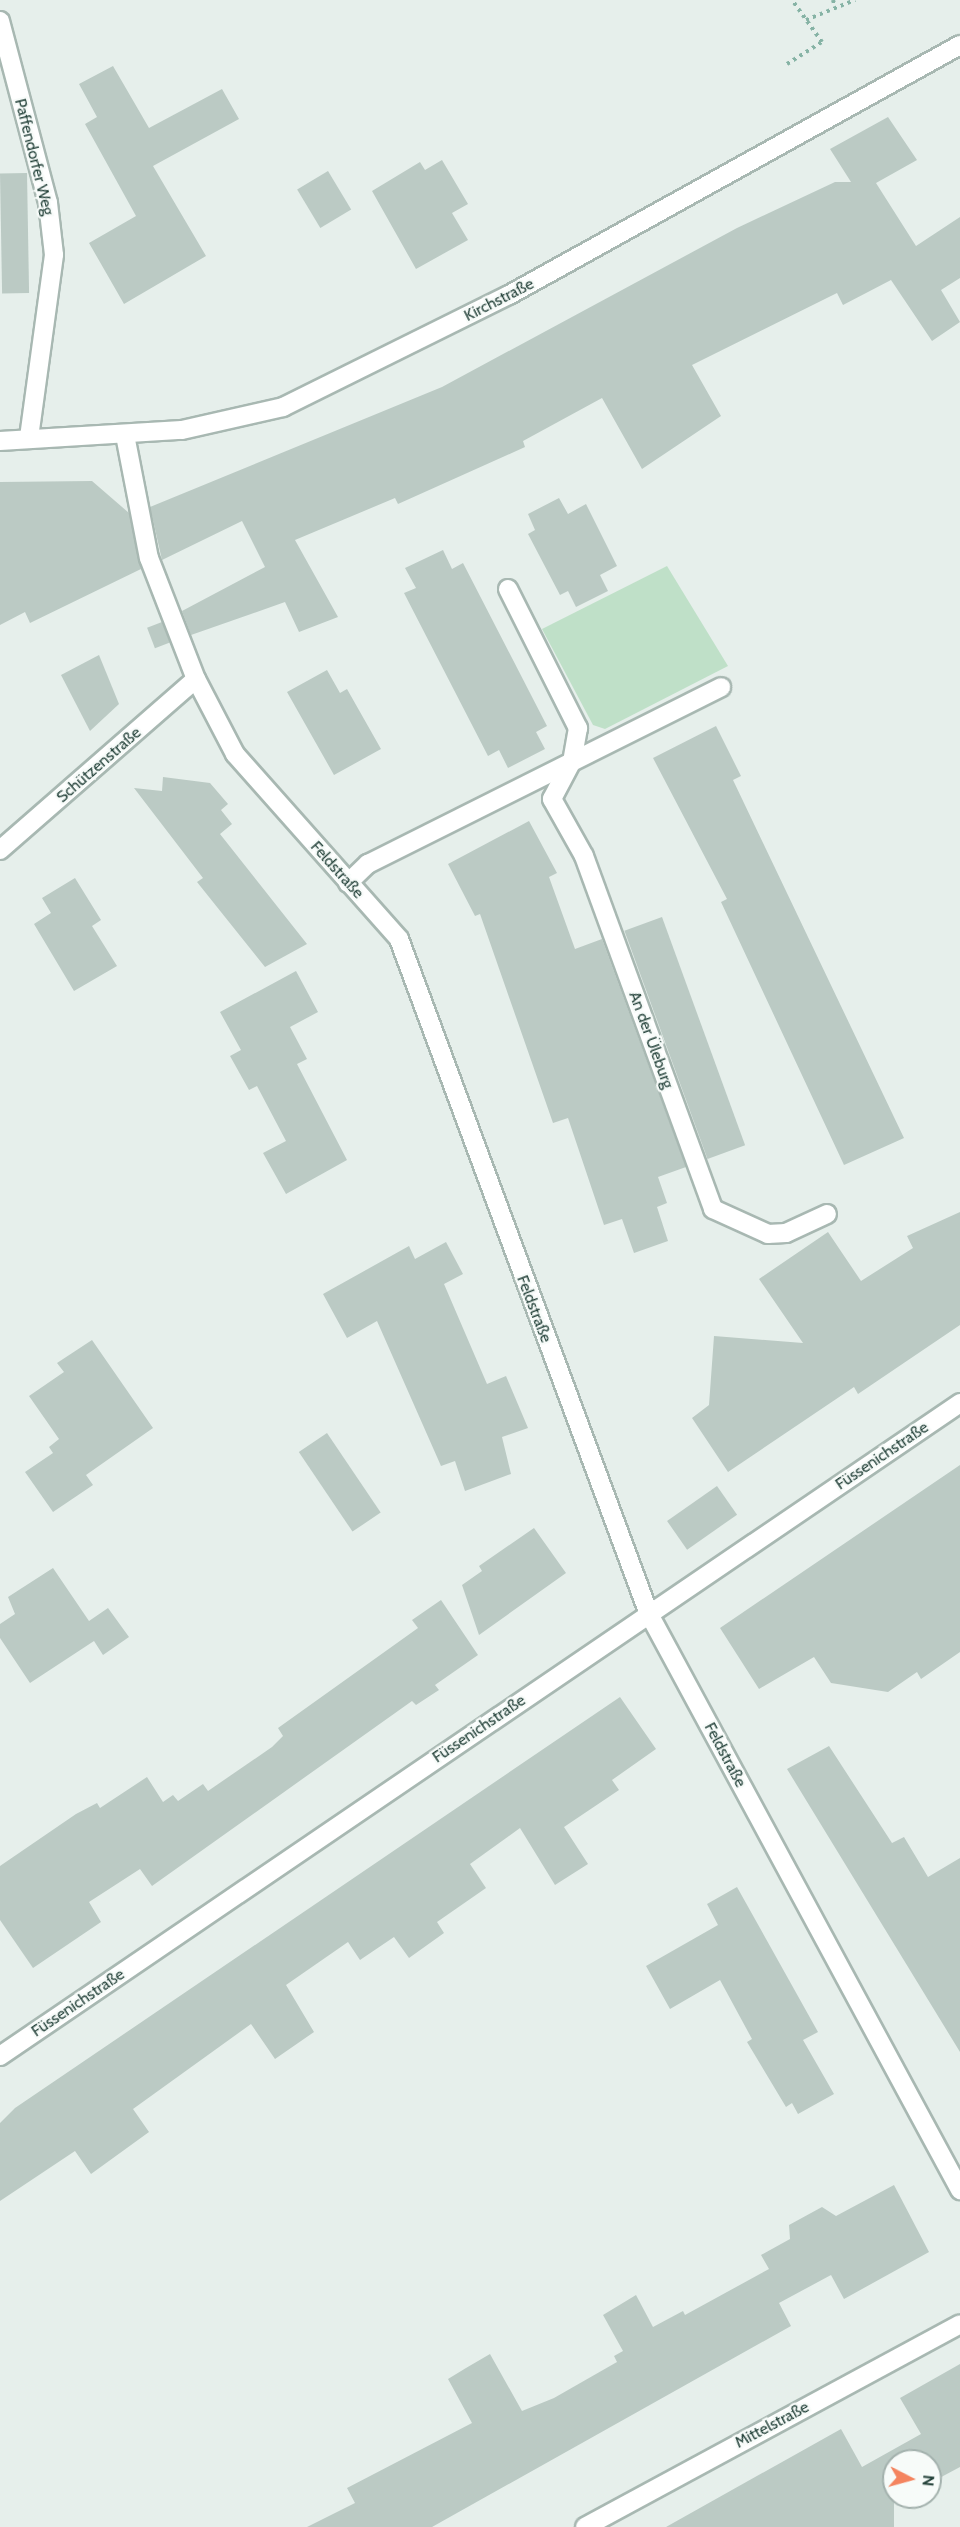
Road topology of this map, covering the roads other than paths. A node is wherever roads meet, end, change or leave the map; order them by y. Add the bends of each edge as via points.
1 (0, 21) edge
2 (960, 45) edge
3 (125, 435) junction
4 (30, 438) junction
5 (0, 441) edge
6 (508, 590) dead end
7 (196, 679) junction
8 (721, 687) dead end
9 (572, 761) junction
10 (0, 850) edge
11 (348, 883) junction
12 (827, 1214) dead end
13 (960, 1404) edge
14 (649, 1614) junction
15 (0, 2056) edge
16 (960, 2190) edge
17 (960, 2324) edge
18 (585, 2527) edge

1 - 4 street, Paffendorfer Weg via 48,203 54,255
2 - 3 street, Kirchstraße via 509,295 283,407 182,430
3 - 4 street, Kirchstraße
3 - 7 street, Feldstraße via 149,558
4 - 5 street, Kirchstraße
6 - 9 street, An der Üleburg via 578,729
7 - 10 street, Schützenstraße
7 - 11 street, Feldstraße via 235,754
8 - 9 street
9 - 11 street via 368,864
9 - 12 street, An der Üleburg via 552,799 584,856 713,1209 768,1234 786,1233
11 - 14 street, Feldstraße via 399,939
13 - 14 street, Füssenichstraße
14 - 15 street, Füssenichstraße
14 - 16 street, Feldstraße
17 - 18 street, Mittelstraße

